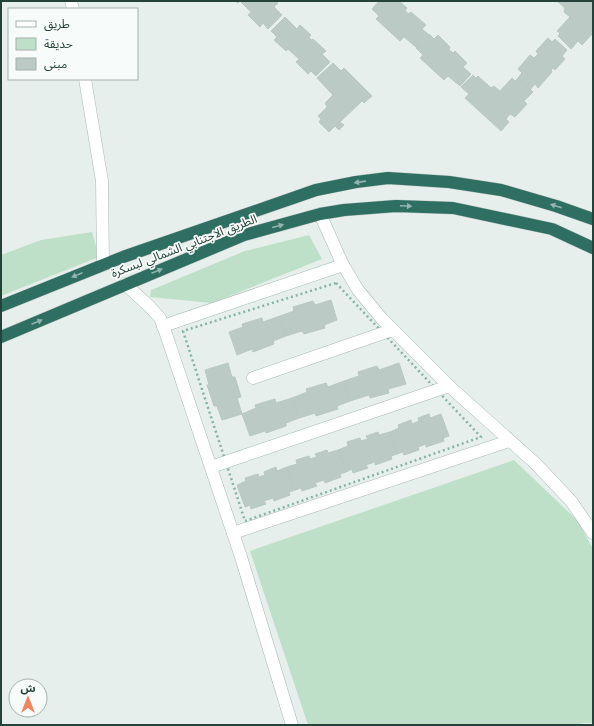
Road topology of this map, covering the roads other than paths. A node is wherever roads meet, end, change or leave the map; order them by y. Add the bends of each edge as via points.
1 (85, 80) edge
2 (320, 214) junction
3 (593, 219) edge
4 (593, 248) edge
5 (103, 265) junction
6 (343, 265) junction
7 (125, 284) junction
8 (1, 306) edge
9 (163, 326) junction
10 (387, 332) junction
11 (1, 337) edge
12 (253, 378) dead end
13 (449, 386) junction
14 (509, 441) junction
15 (211, 467) junction
16 (233, 533) junction
17 (593, 533) edge
18 (292, 725) edge

1 - 5 street via 102,181
2 -> 4 highway, الطريق الاجتنابي الشمالي لبسكرة via 396,206 452,208 552,229
2 - 6 street
7 -> 2 highway, الطريق الاجتنابي الشمالي لبسكرة via 244,236
3 -> 5 highway, الطريق الاجتنابي الشمالي لبسكرة via 501,190 449,182 388,178 316,190
5 -> 8 highway, الطريق الاجتنابي الشمالي لبسكرة
6 - 9 street
6 - 10 street
7 - 9 street via 160,318
11 -> 7 highway, الطريق الاجتنابي الشمالي لبسكرة
9 - 15 street
10 - 12 street
10 - 13 street
13 - 14 street
13 - 15 street
14 - 16 street
14 - 17 street via 571,501
15 - 16 street
16 - 18 street

